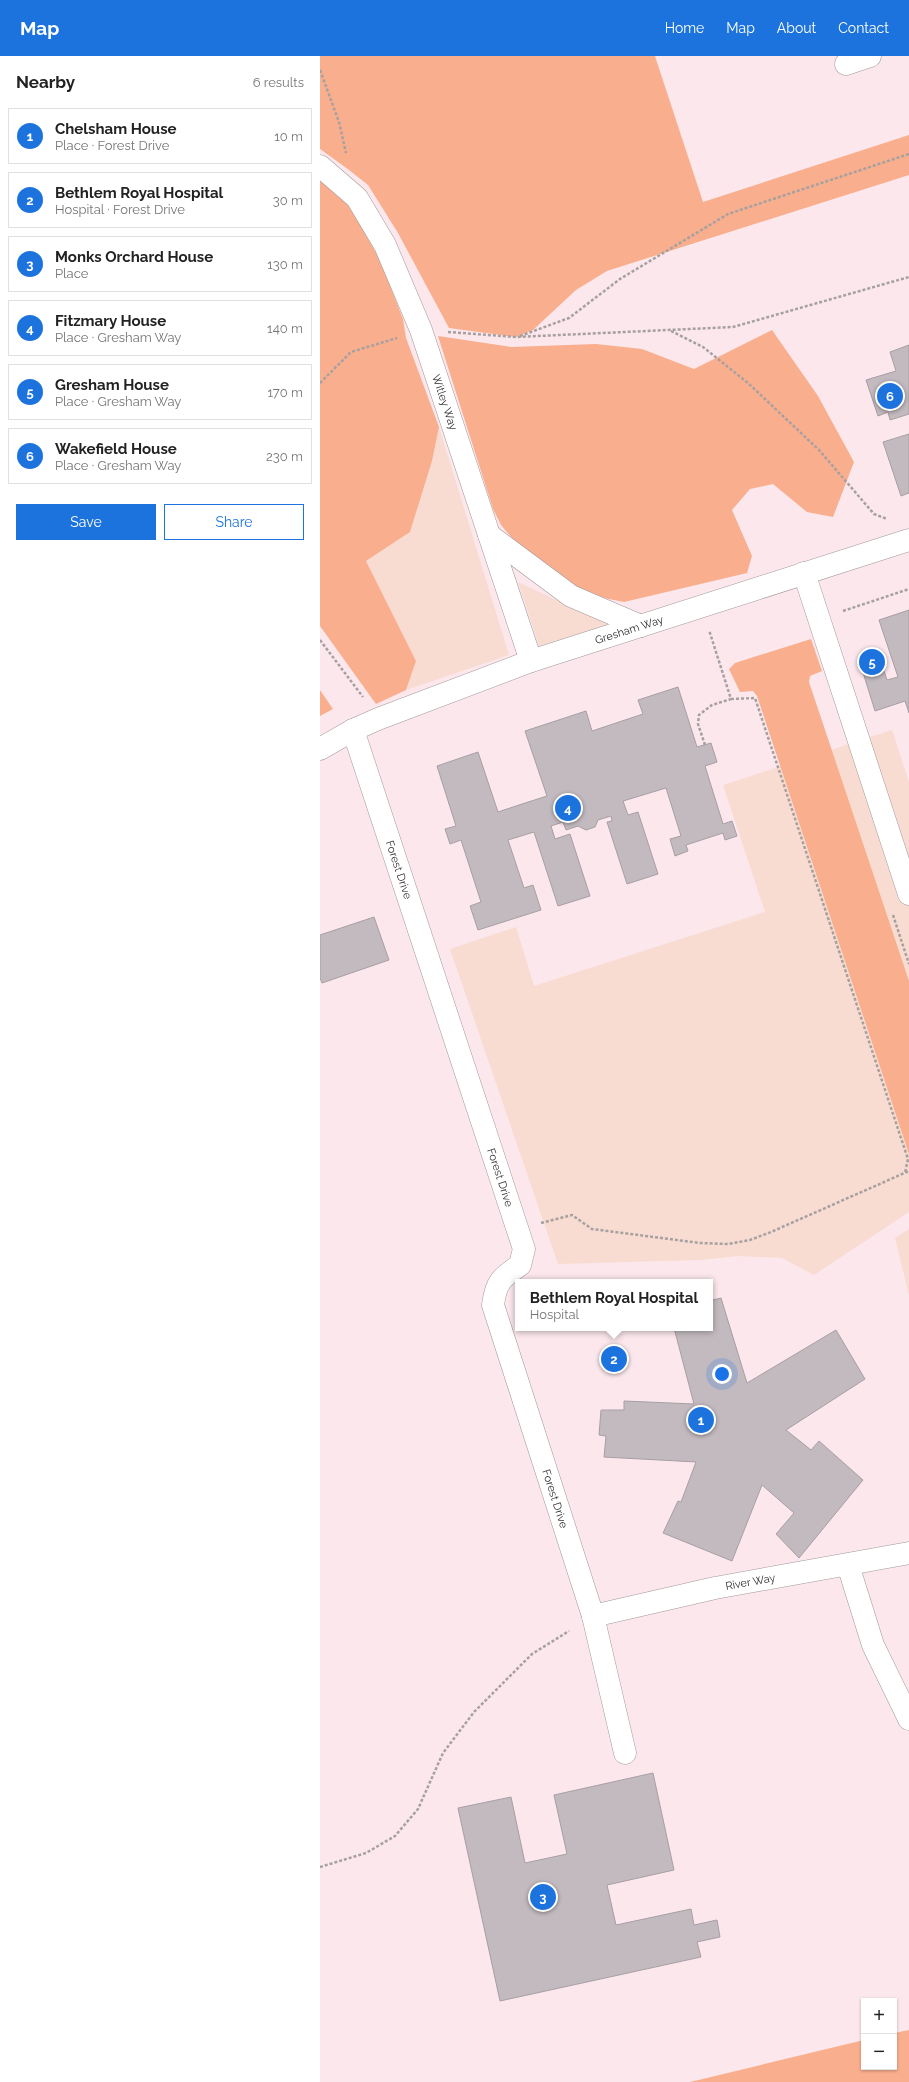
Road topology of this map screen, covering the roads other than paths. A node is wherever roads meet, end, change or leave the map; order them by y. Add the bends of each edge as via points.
1 (870, 56) edge
2 (846, 64) dead end
3 (320, 166) edge
4 (489, 535) junction
5 (909, 540) edge
6 (804, 573) junction
7 (641, 626) junction
8 (531, 661) junction
9 (353, 730) junction
10 (320, 749) edge
11 (909, 894) edge
12 (909, 1553) edge
13 (848, 1565) junction
14 (592, 1616) junction
15 (909, 1719) edge
16 (625, 1753) dead end

1 - 2 street
3 - 4 street, Witley Way via 356,197 385,245 421,330
4 - 7 street via 571,596
4 - 8 street, Witley Way
5 - 6 street, Gresham Way
6 - 7 street, Gresham Way
6 - 11 street
7 - 8 street, Gresham Way
8 - 9 street, Gresham Way
9 - 10 street, Gresham Way
9 - 14 street, Forest Drive via 524,1249 520,1265 505,1276 495,1288 493,1305
12 - 13 street, River Way
13 - 14 street, River Way via 715,1588
13 - 15 street via 872,1645
14 - 16 street, Forest Drive

